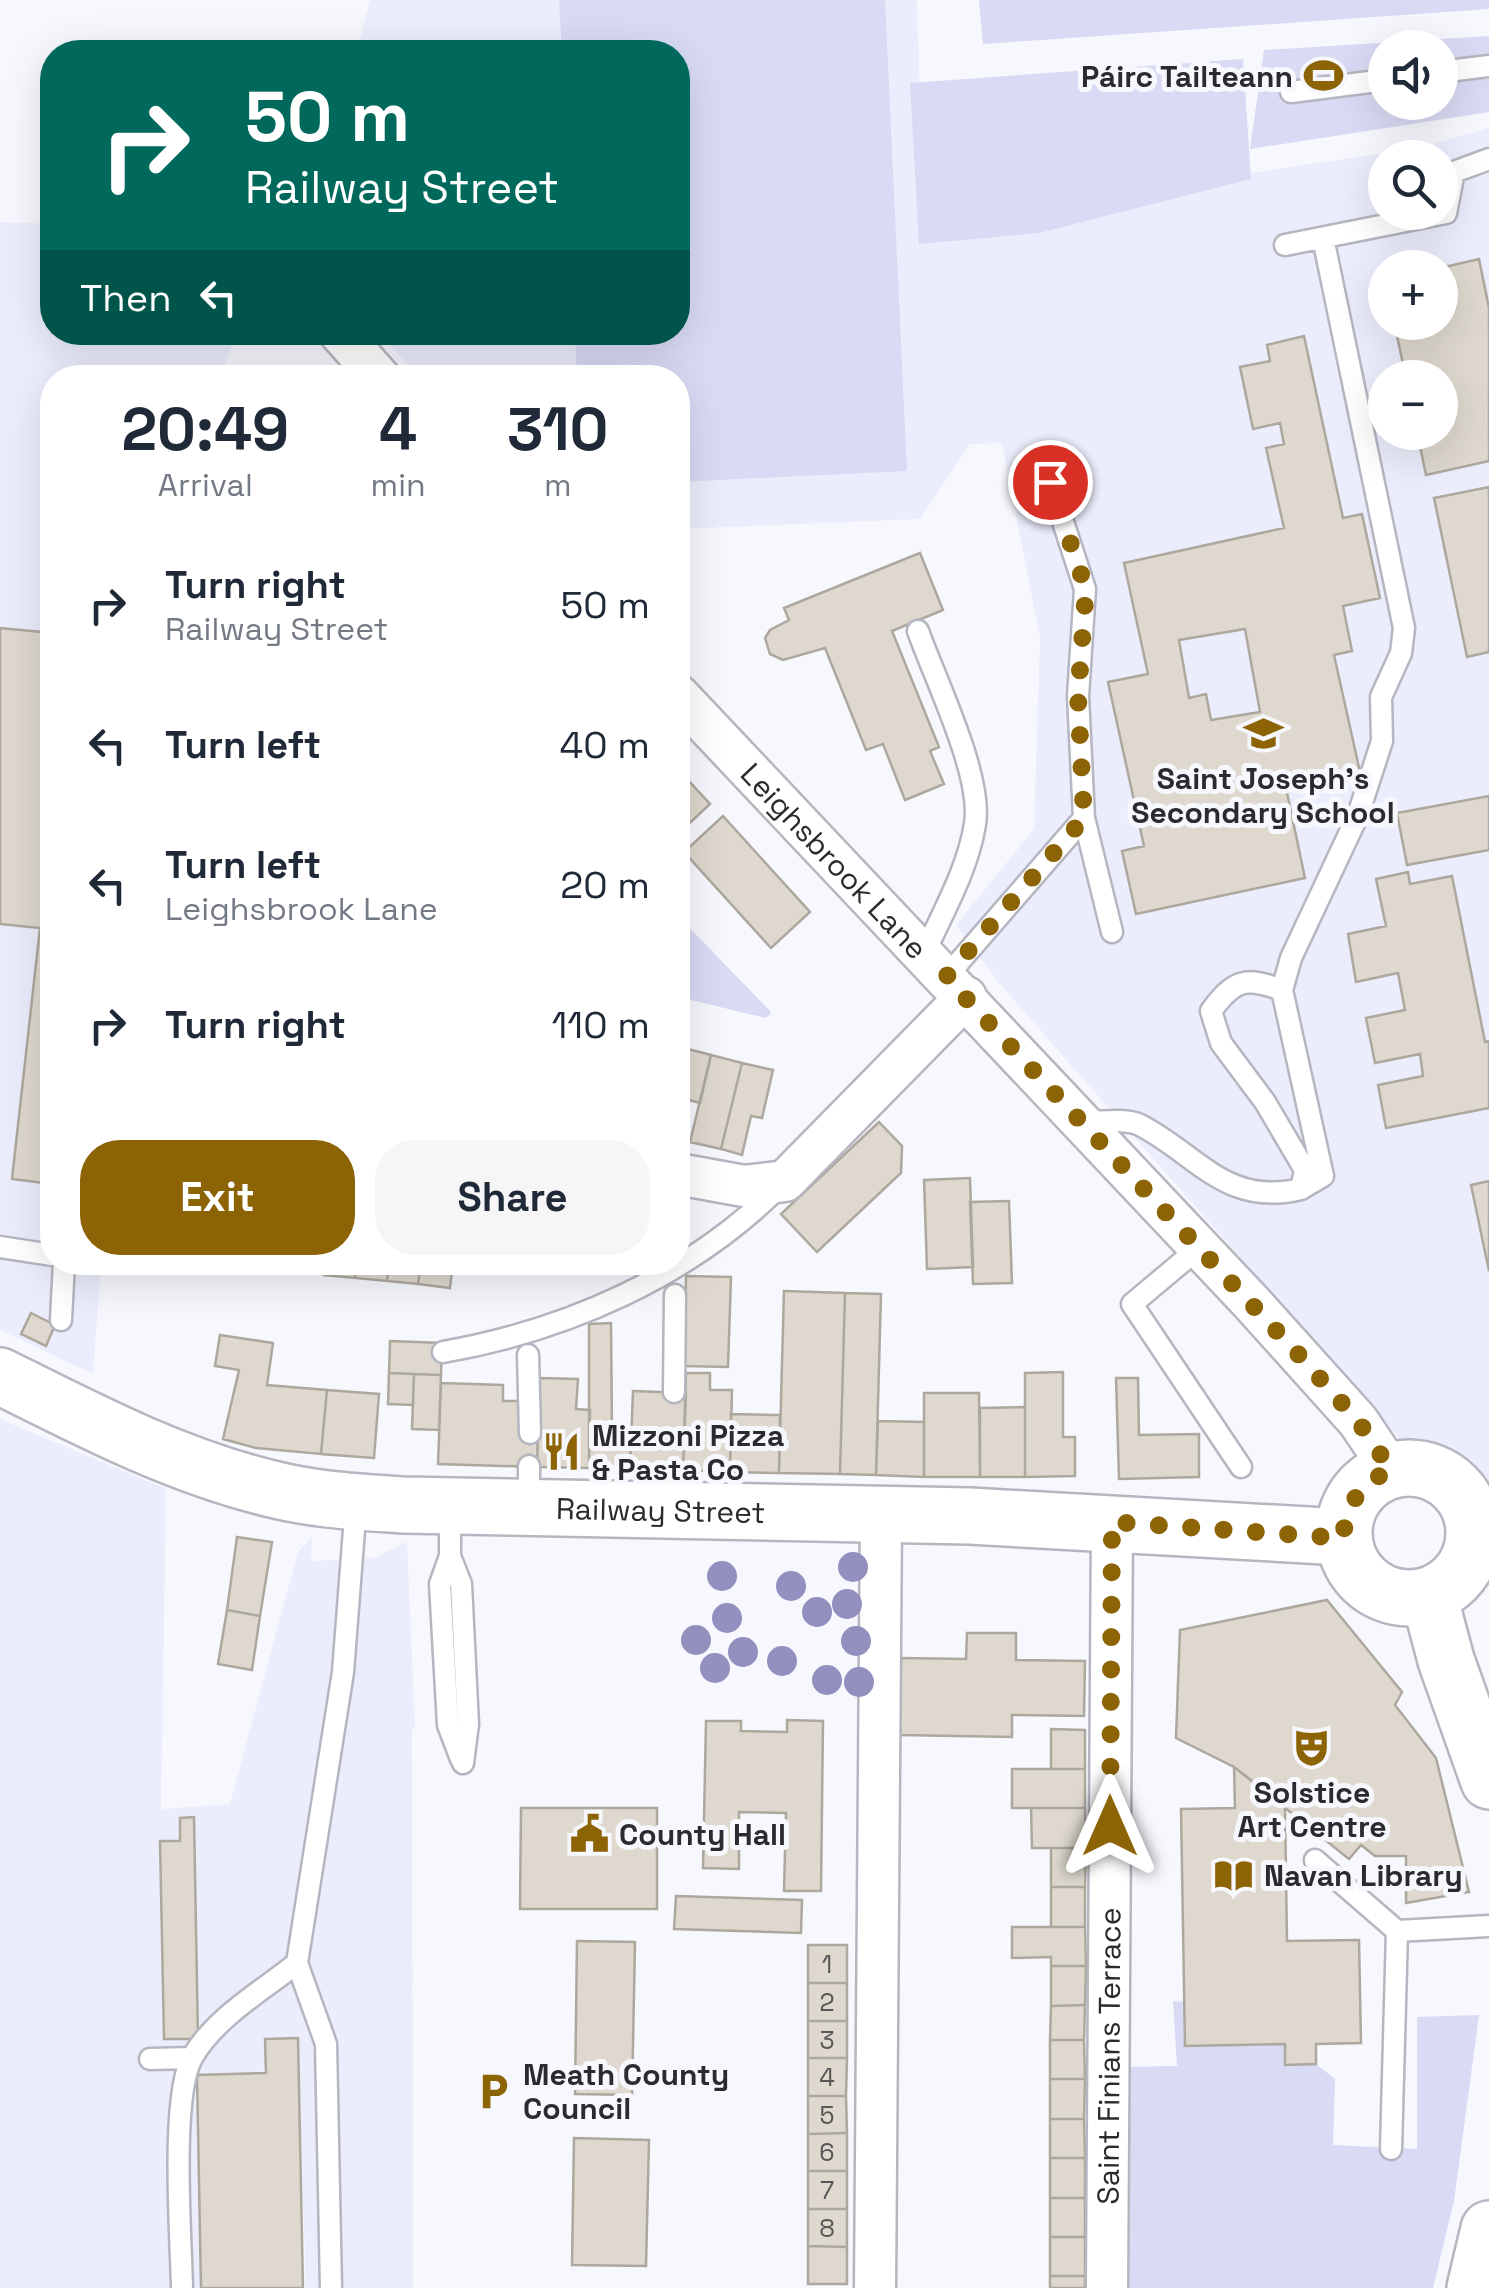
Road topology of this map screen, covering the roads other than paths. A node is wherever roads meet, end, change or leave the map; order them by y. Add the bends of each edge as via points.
1 (1489, 66) edge
2 (1458, 70) edge
3 (1368, 82) edge
4 (1290, 92) dead end
5 (1489, 159) edge
6 (1322, 238) junction
7 (1285, 245) dead end
8 (351, 345) edge
9 (368, 365) edge
10 (1050, 482) dead end
11 (918, 631) dead end
12 (690, 708) edge
13 (1084, 818) junction
14 (1112, 932) dead end
15 (946, 976) junction
16 (1282, 990) junction
17 (1083, 1122) junction
18 (690, 1176) edge
19 (785, 1181) junction
20 (1301, 1189) junction
21 (0, 1247) edge
22 (1200, 1248) junction
23 (40, 1253) edge
24 (690, 1254) edge
25 (63, 1275) edge
26 (657, 1275) edge
27 (675, 1295) dead end
28 (61, 1320) dead end
29 (443, 1352) dead end
30 (528, 1355) dead end
31 (0, 1376) edge
32 (674, 1392) dead end
33 (530, 1432) dead end
34 (1240, 1467) dead end
35 (1391, 1470) junction
36 (357, 1502) junction
37 (880, 1515) junction
38 (1481, 1518) edge
39 (1112, 1522) junction
40 (450, 1530) junction
41 (1343, 1538) junction
42 (1429, 1596) junction
43 (1489, 1780) edge
44 (1315, 1860) dead end
45 (1489, 1926) edge
46 (1397, 1931) junction
47 (297, 1963) junction
48 (191, 2058) junction
49 (150, 2059) dead end
50 (1391, 2149) dead end
51 (1489, 2229) edge
52 (182, 2288) edge
53 (331, 2288) edge
54 (875, 2288) edge
55 (1107, 2288) edge
56 (1474, 2288) edge

1 - 2 lane
3 - 4 lane
5 - 6 lane via 1454,172 1446,213
6 - 7 lane
6 - 16 lane via 1404,628 1381,698 1382,740 1358,815
8 - 9 street
10 - 13 lane via 1086,589 1078,696
11 - 15 lane via 975,795
12 - 15 street, Leighsbrook Lane
13 - 14 lane
13 - 15 lane
15 - 17 street, Leighsbrook Lane
15 - 19 street
16 - 20 lane via 1323,1176
16 - 20 lane via 1256,980 1228,988 1211,1011 1221,1043 1305,1170
17 - 20 lane via 1136,1123 1216,1179 1253,1191
17 - 22 street, Leighsbrook Lane
18 - 19 street via 744,1186
19 - 24 lane via 745,1220
21 - 23 lane
22 - 34 lane via 1132,1304
22 - 35 street, Leighsbrook Lane via 1358,1421
25 - 28 lane
26 - 29 lane via 594,1310
27 - 32 lane
30 - 33 lane
31 - 36 main road, Railway Street via 120,1437 230,1477
35 - 38 main road via 1412,1468 1442,1478
35 - 41 main road via 1361,1489
36 - 40 main road, Railway Street
36 - 47 lane via 342,1672
37 - 39 main road, Railway Street
37 - 40 main road, Railway Street via 674,1489 529,1486
37 - 54 street
38 - 42 main road via 1460,1574
39 - 41 main road, Railway Street
39 - 55 street, Saint Finians Terrace
40 - 40 lane via 461,1584 468,1724 463,1764 448,1725 440,1584
41 - 42 main road via 1357,1574 1372,1588 1410,1599
42 - 43 main road
44 - 46 lane
45 - 46 lane
46 - 50 lane
47 - 48 lane via 216,2026
47 - 53 lane via 326,2044
48 - 49 lane
48 - 52 lane via 180,2098
51 - 56 main road

